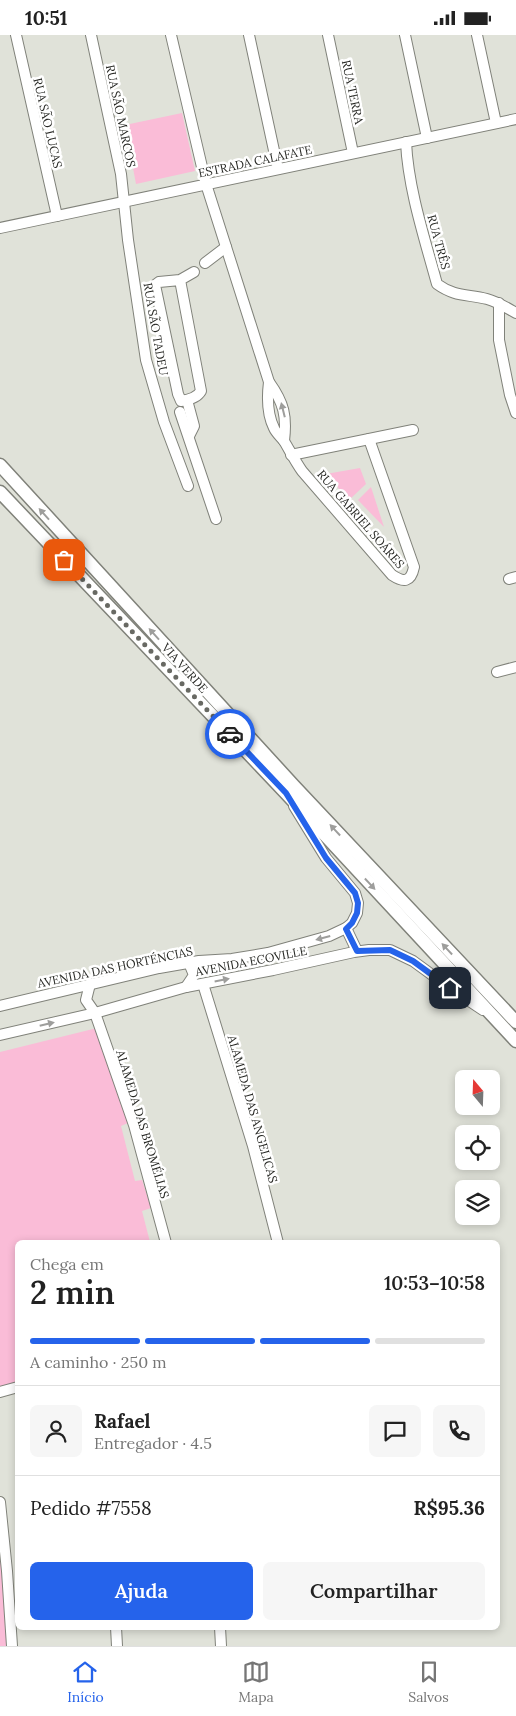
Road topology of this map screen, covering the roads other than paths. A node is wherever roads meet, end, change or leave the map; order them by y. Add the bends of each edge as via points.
1 (16, 35) edge
2 (91, 35) edge
3 (171, 35) edge
4 (249, 35) edge
5 (328, 35) edge
6 (405, 35) edge
7 (478, 35) edge
8 (516, 119) edge
9 (496, 123) junction
10 (427, 138) junction
11 (406, 142) junction
12 (353, 153) junction
13 (278, 169) junction
14 (206, 184) junction
15 (124, 202) junction
16 (56, 216) junction
17 (0, 228) edge
18 (226, 247) junction
19 (205, 263) dead end
20 (194, 272) dead end
21 (180, 281) junction
22 (499, 303) junction
23 (516, 313) edge
24 (268, 383) junction
25 (513, 396) edge
26 (187, 400) junction
27 (180, 411) dead end
28 (516, 413) edge
29 (413, 430) dead end
30 (189, 436) junction
31 (369, 439) junction
32 (284, 441) junction
33 (291, 455) junction
34 (0, 465) edge
35 (188, 486) dead end
36 (0, 493) edge
37 (216, 519) dead end
38 (516, 667) edge
39 (497, 672) dead end
40 (286, 793) junction
41 (346, 929) junction
42 (294, 945) junction
43 (357, 951) junction
44 (189, 963) junction
45 (299, 965) junction
46 (203, 983) junction
47 (90, 984) junction
48 (186, 987) junction
49 (0, 1006) edge
50 (95, 1013) junction
51 (492, 1016) junction
52 (516, 1023) edge
53 (0, 1035) edge
54 (516, 1041) edge
55 (165, 1240) edge
56 (277, 1240) edge
57 (15, 1388) edge
58 (0, 1392) edge
59 (0, 1502) edge
60 (116, 1630) edge
61 (220, 1630) edge
62 (12, 1646) edge
63 (117, 1646) edge
64 (221, 1646) edge

1 - 16 street, RUA SÃO LUCAS
2 - 15 street, RUA SÃO MARCOS
3 - 14 street, RUA GABRIEL SOÁRES
4 - 13 street
5 - 12 street, RUA TERRA
6 - 10 street
7 - 9 street
8 - 9 street, ESTRADA CALAFATE
9 - 10 street, ESTRADA CALAFATE
10 - 11 street, ESTRADA CALAFATE
11 - 12 street, ESTRADA CALAFATE
11 - 22 street, RUA TRÊS via 411,183 437,284 449,292
12 - 13 street, ESTRADA CALAFATE
13 - 14 street, ESTRADA CALAFATE
14 - 15 street, ESTRADA CALAFATE
14 - 18 street, RUA GABRIEL SOÁRES
15 - 16 street, ESTRADA CALAFATE
15 - 35 street, RUA SÃO TADEU via 146,360 164,422
16 - 17 street, ESTRADA CALAFATE
18 - 19 street
18 - 24 street, RUA GABRIEL SOÁRES
20 - 21 street
21 - 26 street via 201,391
21 - 26 street via 155,285 178,394 181,401
22 - 23 street, RUA TRÊS
22 - 25 street via 499,340
24 - 32 street, RUA GABRIEL SOÁRES via 268,410 274,429
32 -> 24 street, RUA GABRIEL SOÁRES via 283,406
25 - 28 street
26 - 30 street via 194,426
27 - 30 street
29 - 31 street
30 - 37 street
31 - 33 street
31 - 33 street, RUA GABRIEL SOÁRES via 414,567 413,575 408,579 400,580 392,575
32 - 33 street, RUA GABRIEL SOÁRES
52 -> 34 main road, VIA VERDE via 286,778
36 - 40 main road, VIA VERDE
38 - 39 street
40 - 41 street, VIA VERDE via 326,858 355,893 357,913
40 -> 51 main road, VIA VERDE
41 -> 42 street, AVENIDA DAS HORTÉNCIAS
41 - 43 street
42 - 44 street, AVENIDA DAS HORTÉNCIAS via 254,955
42 - 45 street via 294,956
43 - 45 street, AVENIDA ECOVILLE
43 - 51 street, AVENIDA ECOVILLE via 390,950 413,961
44 - 47 street, AVENIDA DAS HORTÉNCIAS
44 - 48 street via 194,975
46 -> 45 street, AVENIDA ECOVILLE
46 - 48 street, AVENIDA ECOVILLE
46 - 56 street, ALAMEDA DAS ANGELICAS via 253,1146
47 - 49 street, AVENIDA DAS HORTÉNCIAS
47 - 50 street, ALAMEDA DAS BROMÉLIAS via 86,1000
48 - 50 street, AVENIDA ECOVILLE
53 -> 50 street, AVENIDA ECOVILLE
50 - 55 street, ALAMEDA DAS BROMÉLIAS via 134,1125
51 - 54 main road, VIA VERDE
57 - 58 street
59 - 62 street
60 - 63 street
61 - 64 street

